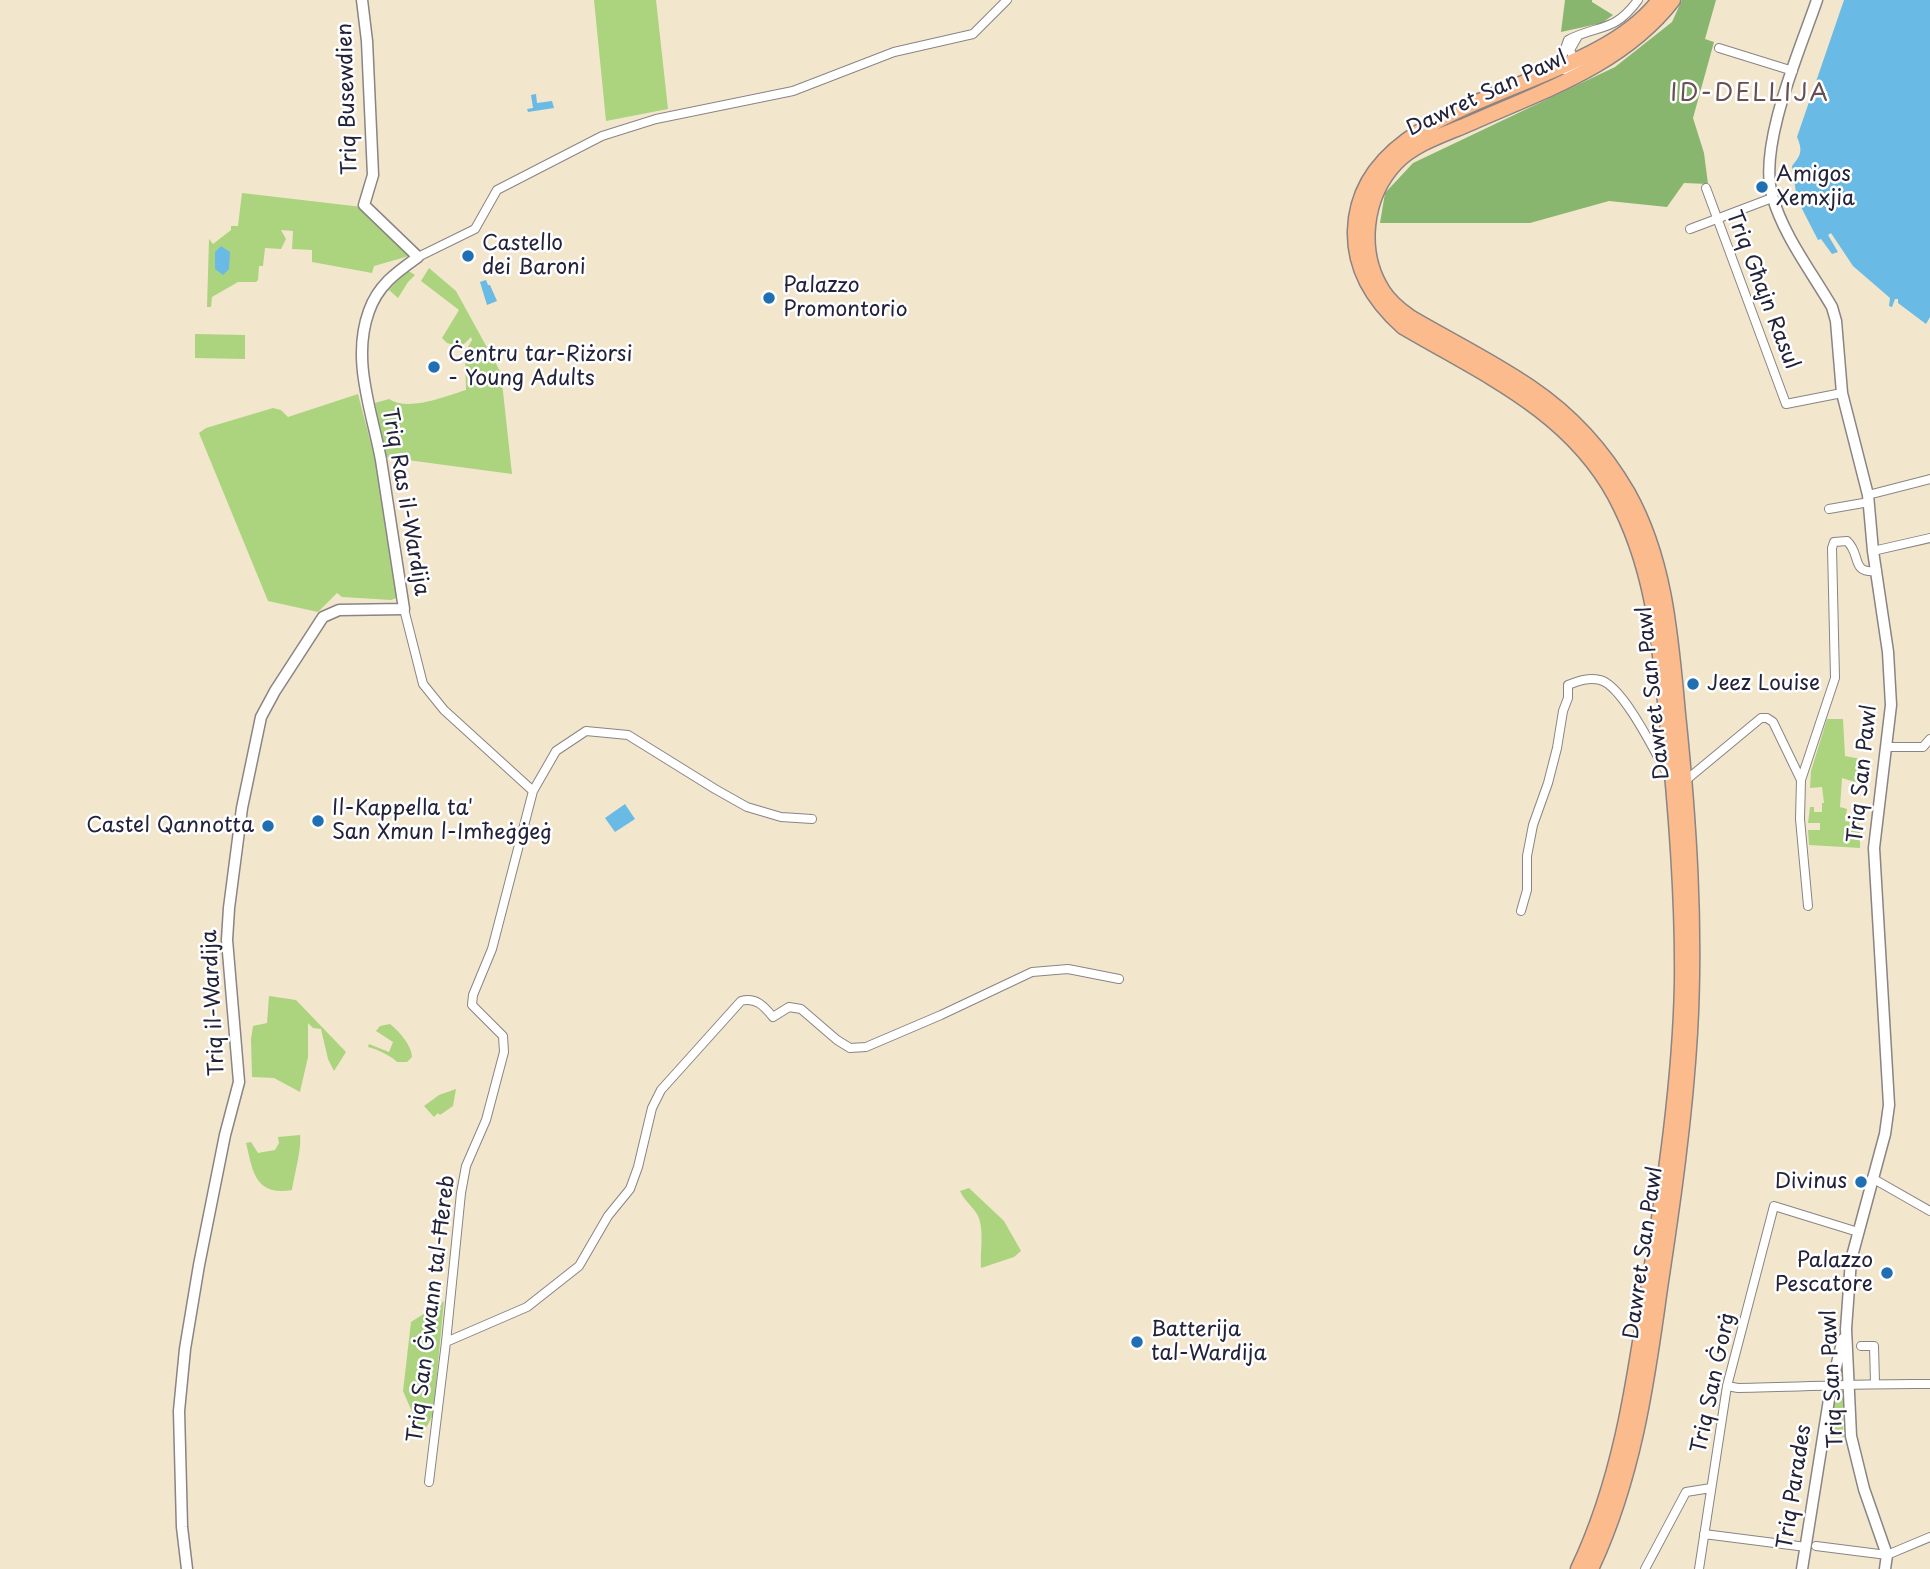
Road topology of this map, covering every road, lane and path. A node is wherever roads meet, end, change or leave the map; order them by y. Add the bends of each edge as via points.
1 (362, 0) edge
2 (1007, 0) edge
3 (1638, 0) edge
4 (1659, 0) edge
5 (1673, 0) edge
6 (1817, 0) edge
7 (1580, 34) junction
8 (1719, 48) dead end
9 (1580, 59) junction
10 (1598, 64) junction
11 (1558, 69) junction
12 (1793, 71) junction
13 (1706, 188) dead end
14 (1772, 198) junction
15 (1717, 218) junction
16 (1690, 229) dead end
17 (418, 257) junction
18 (1842, 393) junction
19 (1930, 479) edge
20 (1868, 499) junction
21 (1829, 509) dead end
22 (1930, 538) edge
23 (1873, 551) junction
24 (1877, 571) junction
25 (404, 609) junction
26 (1930, 739) edge
27 (1886, 747) junction
28 (1801, 780) junction
29 (1679, 784) junction
30 (533, 791) junction
31 (811, 819) dead end
32 (1808, 906) dead end
33 (1521, 911) dead end
34 (1119, 979) dead end
35 (1872, 1178) junction
36 (1929, 1209) edge
37 (1858, 1232) junction
38 (1846, 1329) junction
39 (446, 1342) junction
40 (1861, 1346) dead end
41 (1875, 1383) junction
42 (1930, 1384) edge
43 (1850, 1385) junction
44 (1727, 1386) junction
45 (1831, 1387) junction
46 (429, 1482) dead end
47 (1711, 1488) junction
48 (1704, 1534) junction
49 (1930, 1537) edge
50 (1811, 1547) junction
51 (1887, 1555) junction
52 (187, 1569) edge
53 (1578, 1569) edge
54 (1591, 1569) edge
55 (1645, 1569) edge
56 (1699, 1569) edge
57 (1802, 1569) edge
58 (1885, 1569) edge

1 - 17 street, Triq Busewdien via 373,175 364,205
2 - 17 street, Triq Ras il-Wardija via 973,34 894,52 793,91 656,119 602,136 497,190 475,229
3 - 7 street via 1628,14 1605,29
4 - 9 highway, Dawret San Pawl via 1632,28
5 - 10 highway, Dawret San Pawl via 1627,46
6 - 12 street, Triq San Pawl
7 - 9 street via 1570,50
7 - 11 street via 1568,40
8 - 12 street
9 - 11 highway, Dawret San Pawl
10 - 11 street, Dawret San Pawl via 1571,71
10 - 29 highway, Dawret San Pawl via 1430,141 1396,163 1376,193 1367,241 1383,291 1397,307 1531,387 1583,431 1628,494 1662,582
11 - 29 highway, Dawret San Pawl via 1416,131 1388,154 1371,175 1359,202 1355,222 1358,263 1375,298 1390,316 1520,394 1572,437 1614,494 1640,548 1656,615
12 - 14 street, Triq San Pawl via 1771,139 1768,170
13 - 15 street, Triq Għajn Rasul
14 - 15 street
14 - 18 street, Triq San Pawl via 1782,224 1832,307
15 - 16 street
15 - 18 street, Triq Għajn Rasul via 1786,404
17 - 25 street, Triq Ras il-Wardija via 381,287 368,312 362,348
18 - 20 street, Triq San Pawl
19 - 20 street
20 - 21 street
20 - 23 street, Triq San Pawl
22 - 23 street
23 - 24 street, Triq San Pawl
24 - 27 street, Triq San Pawl via 1891,705
24 - 28 street via 1860,568 1847,541 1834,542 1835,678
25 - 30 street, Triq Ras il-Wardija via 422,684
25 - 52 street, Triq il-Wardija via 339,610 323,617 261,717 242,808 227,940 239,1082 199,1265 179,1411 181,1527
26 - 27 street via 1923,747
27 - 35 street, Triq San Pawl via 1874,848 1889,1105
28 - 29 street via 1767,718
28 - 32 street
29 - 33 street via 1610,684 1583,680 1568,685 1557,748 1533,825
29 - 53 highway, Dawret San Pawl via 1682,984 1668,1149 1625,1432 1592,1539
29 - 54 highway, Dawret San Pawl via 1692,890 1686,1087 1645,1397 1607,1532
30 - 31 street via 556,751 586,731 616,733 628,735 747,807 781,817
30 - 39 street, Triq San Ġwann tal-Ħereb via 492,949 473,995 472,1005 503,1036 504,1052 486,1120 466,1166
34 - 39 street via 1068,969 1032,972 941,1015 866,1046 850,1048 801,1009 789,1007 773,1017 757,1002 741,1001 661,1090 630,1189 579,1266 527,1307
35 - 36 street
35 - 37 street, Triq San Pawl
37 - 38 street, Triq San Pawl via 1851,1260
37 - 44 street, Triq San Ġorġ via 1774,1206
38 - 43 street, Triq San Pawl
38 - 45 street, Triq Parades
39 - 46 street, Triq San Ġwann tal-Ħereb
40 - 41 street via 1874,1346
41 - 42 street
41 - 43 street
43 - 45 street
43 - 51 street, Triq San Pawl via 1856,1462
44 - 45 street
44 - 47 street, Triq San Ġorġ
45 - 50 street, Triq Parades
47 - 48 street, Triq San Ġorġ
47 - 55 street via 1686,1492
48 - 50 street
48 - 56 street, Triq San Ġorġ
49 - 51 street
50 - 51 street
50 - 57 street, Triq Parades
51 - 58 street, Triq San Pawl

